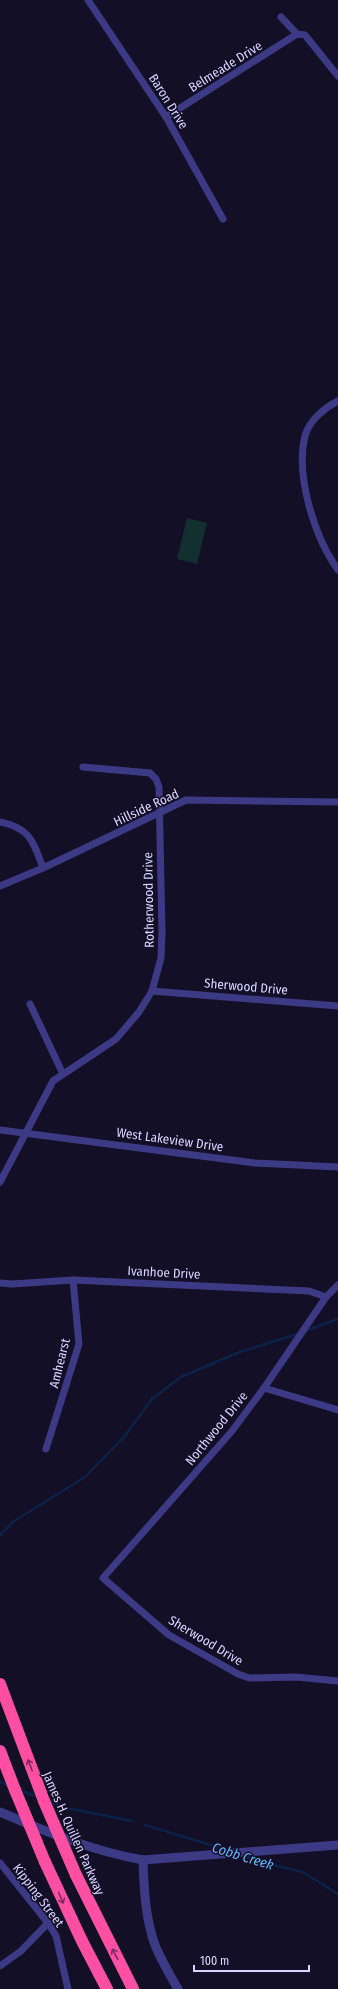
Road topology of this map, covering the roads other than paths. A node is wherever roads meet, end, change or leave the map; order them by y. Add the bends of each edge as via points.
1 (88, 0) edge
2 (280, 17) dead end
3 (297, 34) junction
4 (338, 76) edge
5 (166, 117) junction
6 (223, 219) dead end
7 (338, 401) edge
8 (338, 570) edge
9 (83, 767) dead end
10 (338, 802) edge
11 (158, 814) junction
12 (0, 822) edge
13 (43, 868) junction
14 (0, 886) edge
15 (152, 991) junction
16 (30, 1004) dead end
17 (338, 1006) edge
18 (63, 1074) junction
19 (0, 1130) edge
20 (27, 1132) junction
21 (338, 1167) edge
22 (0, 1182) edge
23 (73, 1280) junction
24 (0, 1283) edge
25 (338, 1285) edge
26 (326, 1297) junction
27 (264, 1388) junction
28 (338, 1410) edge
29 (46, 1449) dead end
30 (103, 1578) joint
31 (338, 1680) edge
32 (0, 1684) edge
33 (0, 1751) edge
34 (0, 1812) edge
35 (338, 1845) edge
36 (143, 1860) junction
37 (0, 1863) edge
38 (48, 1923) junction
39 (0, 1966) edge
40 (68, 1989) edge
41 (107, 1989) edge
42 (133, 1989) edge
43 (178, 1989) edge

1 - 5 street, Baron Drive
2 - 3 street
3 - 4 street via 305,35
3 - 5 street, Belmeade Drive
5 - 6 street, Baron Drive
7 - 8 street via 324,410 310,426 304,448 306,488 315,526
9 - 11 street, Rotherwood Drive via 150,773 159,787
10 - 11 street, Hillside Road via 186,800
11 - 13 street, Hillside Road
11 - 15 street, Rotherwood Drive via 162,932 160,958
12 - 13 street via 22,829 30,836
13 - 14 street, Hillside Road
15 - 17 street, Sherwood Drive
15 - 18 street, Rotherwood Drive via 139,1012 116,1039
16 - 18 street
18 - 20 street, Rotherwood Drive via 53,1081
19 - 20 street, West Lakeview Drive
20 - 21 street, West Lakeview Drive via 255,1163
20 - 22 street, Rotherwood Drive
23 - 24 street, Ivanhoe Drive
23 - 26 street, Ivanhoe Drive via 309,1291
23 - 29 street, Amhearst via 79,1344
25 - 26 street, Northwood Drive
26 - 27 street, Northwood Drive
27 - 28 street
27 - 30 street, Northwood Drive via 232,1431
30 - 31 street, Sherwood Drive via 169,1635 238,1674 249,1678 296,1677
42 -> 32 highway, James H. Quillen Parkway, bridge via 76,1875 44,1801
33 -> 41 highway, bridge via 46,1862 82,1942
34 - 36 street via 90,1848
35 - 36 street
36 - 43 street via 146,1914 150,1930 155,1946
37 - 38 street, Kipping Street
38 - 39 street via 21,1951
38 - 40 street, Kipping Street via 56,1936

